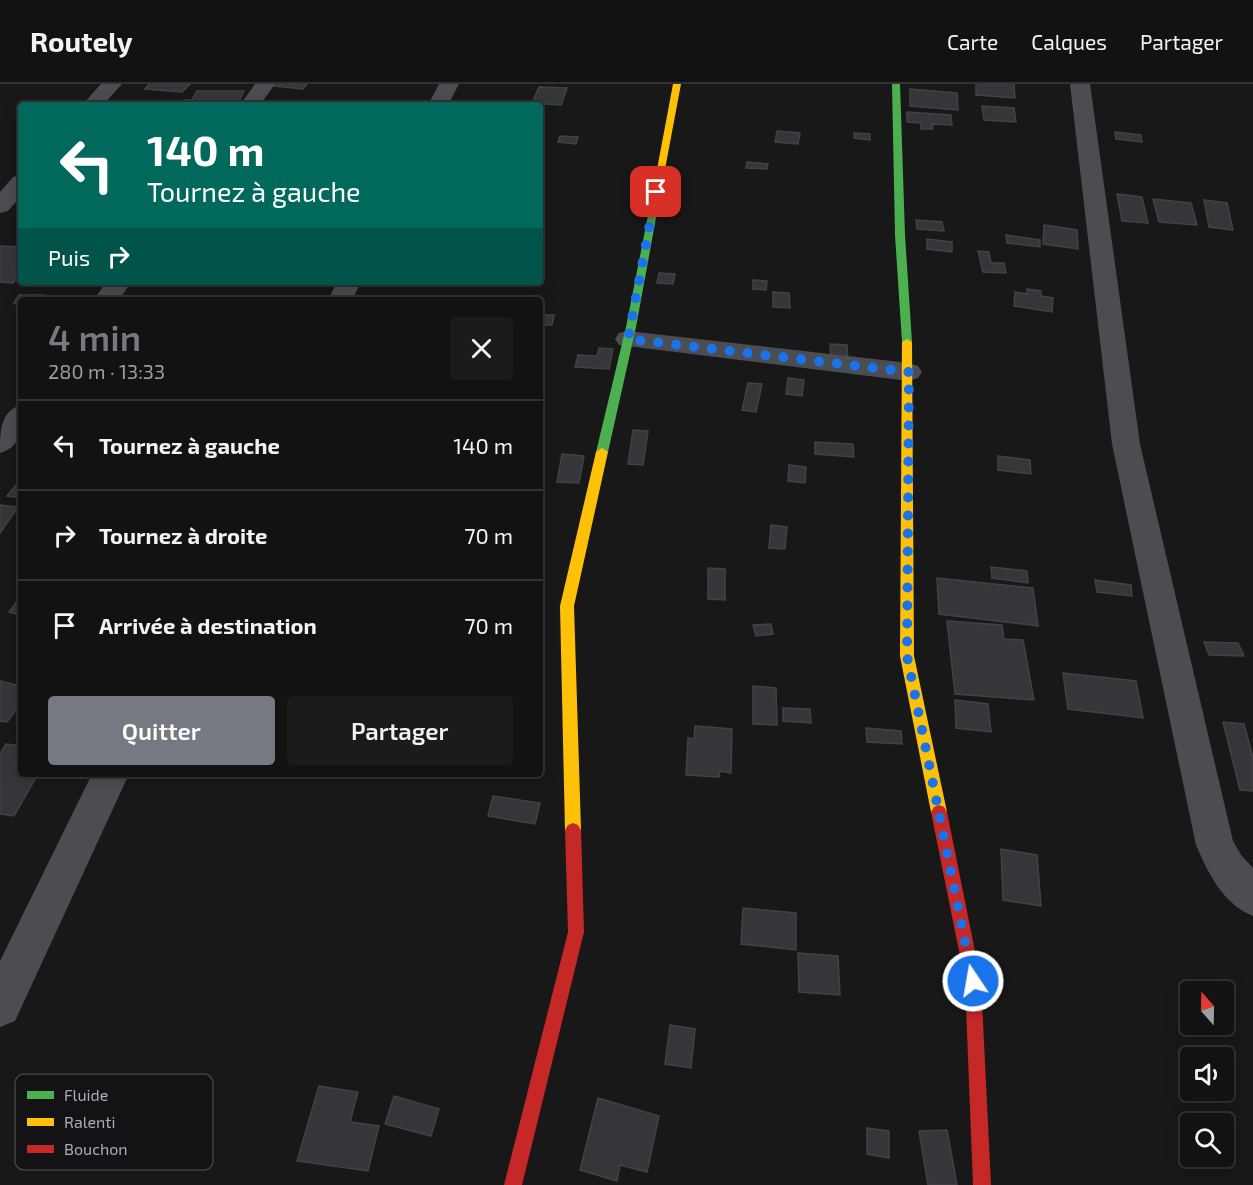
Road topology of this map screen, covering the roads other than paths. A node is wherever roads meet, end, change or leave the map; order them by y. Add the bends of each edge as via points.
1 (112, 84) edge
2 (265, 84) edge
3 (449, 84) edge
4 (677, 84) edge
5 (896, 84) edge
6 (1080, 84) edge
7 (96, 102) edge
8 (252, 102) edge
9 (440, 102) edge
10 (18, 185) edge
11 (0, 206) edge
12 (628, 339) junction
13 (909, 372) junction
14 (18, 418) edge
15 (0, 443) edge
16 (110, 777) edge
17 (1253, 897) edge
18 (0, 1006) edge
19 (513, 1185) edge
20 (982, 1185) edge

1 - 7 street
2 - 8 street
3 - 9 street
4 - 12 street
5 - 13 street
6 - 17 street via 1126,444 1215,845 1227,868
10 - 11 street
12 - 13 street
12 - 19 street via 567,606 576,932
13 - 20 street via 907,656 973,981
14 - 15 street
16 - 18 street

